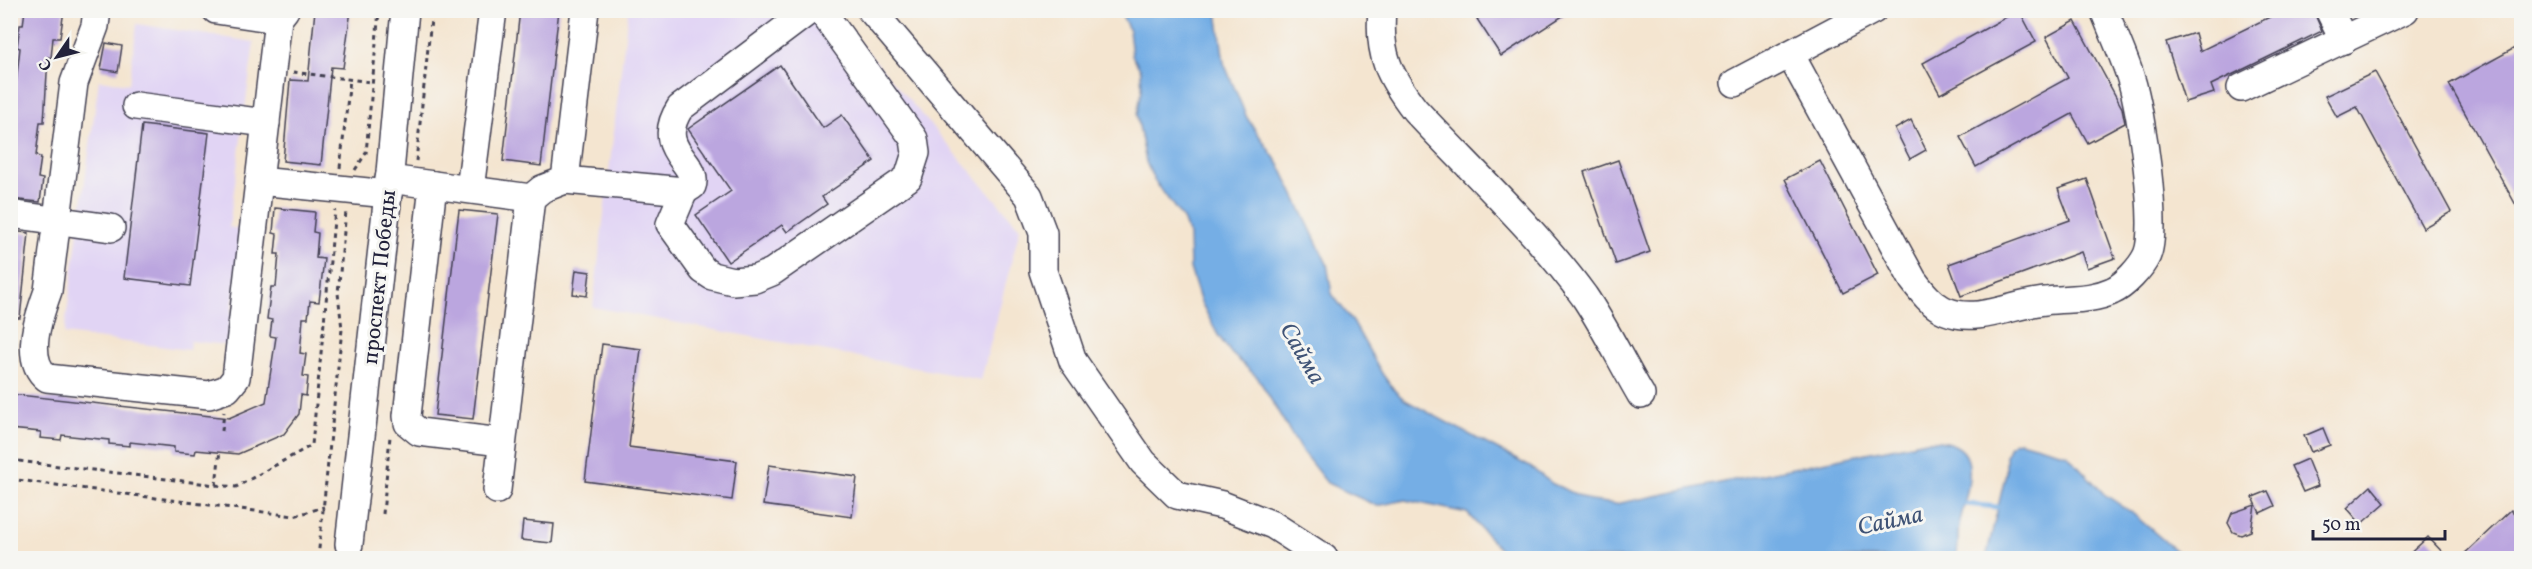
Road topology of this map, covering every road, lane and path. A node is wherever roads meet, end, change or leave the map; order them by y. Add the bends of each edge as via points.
1 (97, 10) edge
2 (216, 10) edge
3 (379, 10) edge
4 (405, 10) edge
5 (493, 10) edge
6 (585, 10) edge
7 (810, 10) edge
8 (821, 10) edge
9 (871, 10) edge
10 (1382, 10) edge
11 (1873, 10) edge
12 (2329, 10) edge
13 (2405, 10) edge
14 (282, 15) edge
15 (2106, 16) edge
16 (2344, 40) junction
17 (1790, 54) junction
18 (273, 70) junction
19 (350, 79) junction
20 (371, 82) junction
21 (1735, 83) dead end
22 (2241, 88) dead end
23 (136, 106) dead end
24 (266, 123) junction
25 (566, 180) junction
26 (260, 181) junction
27 (433, 185) junction
28 (389, 186) junction
29 (470, 189) junction
30 (645, 189) junction
31 (343, 190) junction
32 (684, 191) junction
33 (531, 198) junction
34 (10, 214) edge
35 (58, 220) junction
36 (670, 224) junction
37 (111, 228) dead end
38 (1641, 395) dead end
39 (501, 441) junction
40 (220, 450) dead end
41 (10, 460) edge
42 (10, 478) edge
43 (216, 485) junction
44 (497, 490) dead end
45 (324, 507) junction
46 (349, 544) dead end
47 (318, 558) edge
48 (1324, 558) edge

1 - 35 street via 74,83
2 - 14 street
3 - 20 path
4 - 28 street, проспект Победы
5 - 29 street
6 - 25 street
7 - 32 street via 680,108 670,133 673,147 694,181
8 - 36 street via 914,139 916,153 908,178 772,272 755,279 733,281 712,276 703,270
9 - 48 street via 1029,196 1043,232 1043,271 1073,361 1143,462 1177,495 1222,505 1273,525
10 - 38 street via 1381,48 1397,87 1565,272 1585,298
11 - 17 street
12 - 16 street
13 - 16 street
14 - 18 street
15 - 17 street via 2139,110 2151,223 2147,255 2114,291 2088,299 2043,301 1975,316 1946,311 1928,299 1912,280
16 - 22 street
17 - 21 street
18 - 19 path
18 - 24 street
19 - 20 path
19 - 31 path
20 - 31 path via 366,153
23 - 24 street
24 - 26 street
25 - 30 street
25 - 33 street
26 - 31 street
26 - 35 street via 236,378 227,389 209,395 47,378 39,371 34,360 39,316 48,291
27 - 28 street
27 - 29 street
27 - 39 street via 406,416 419,432
28 - 31 street
28 - 46 street, проспект Победы
29 - 33 street
30 - 32 street
30 - 36 street
31 - 43 path via 312,445 236,487
31 - 45 path via 338,293 342,329
32 - 36 street
33 - 39 street
34 - 35 street
35 - 37 street
39 - 44 street
40 - 43 path
41 - 43 path
42 - 45 path via 294,516
45 - 47 path

